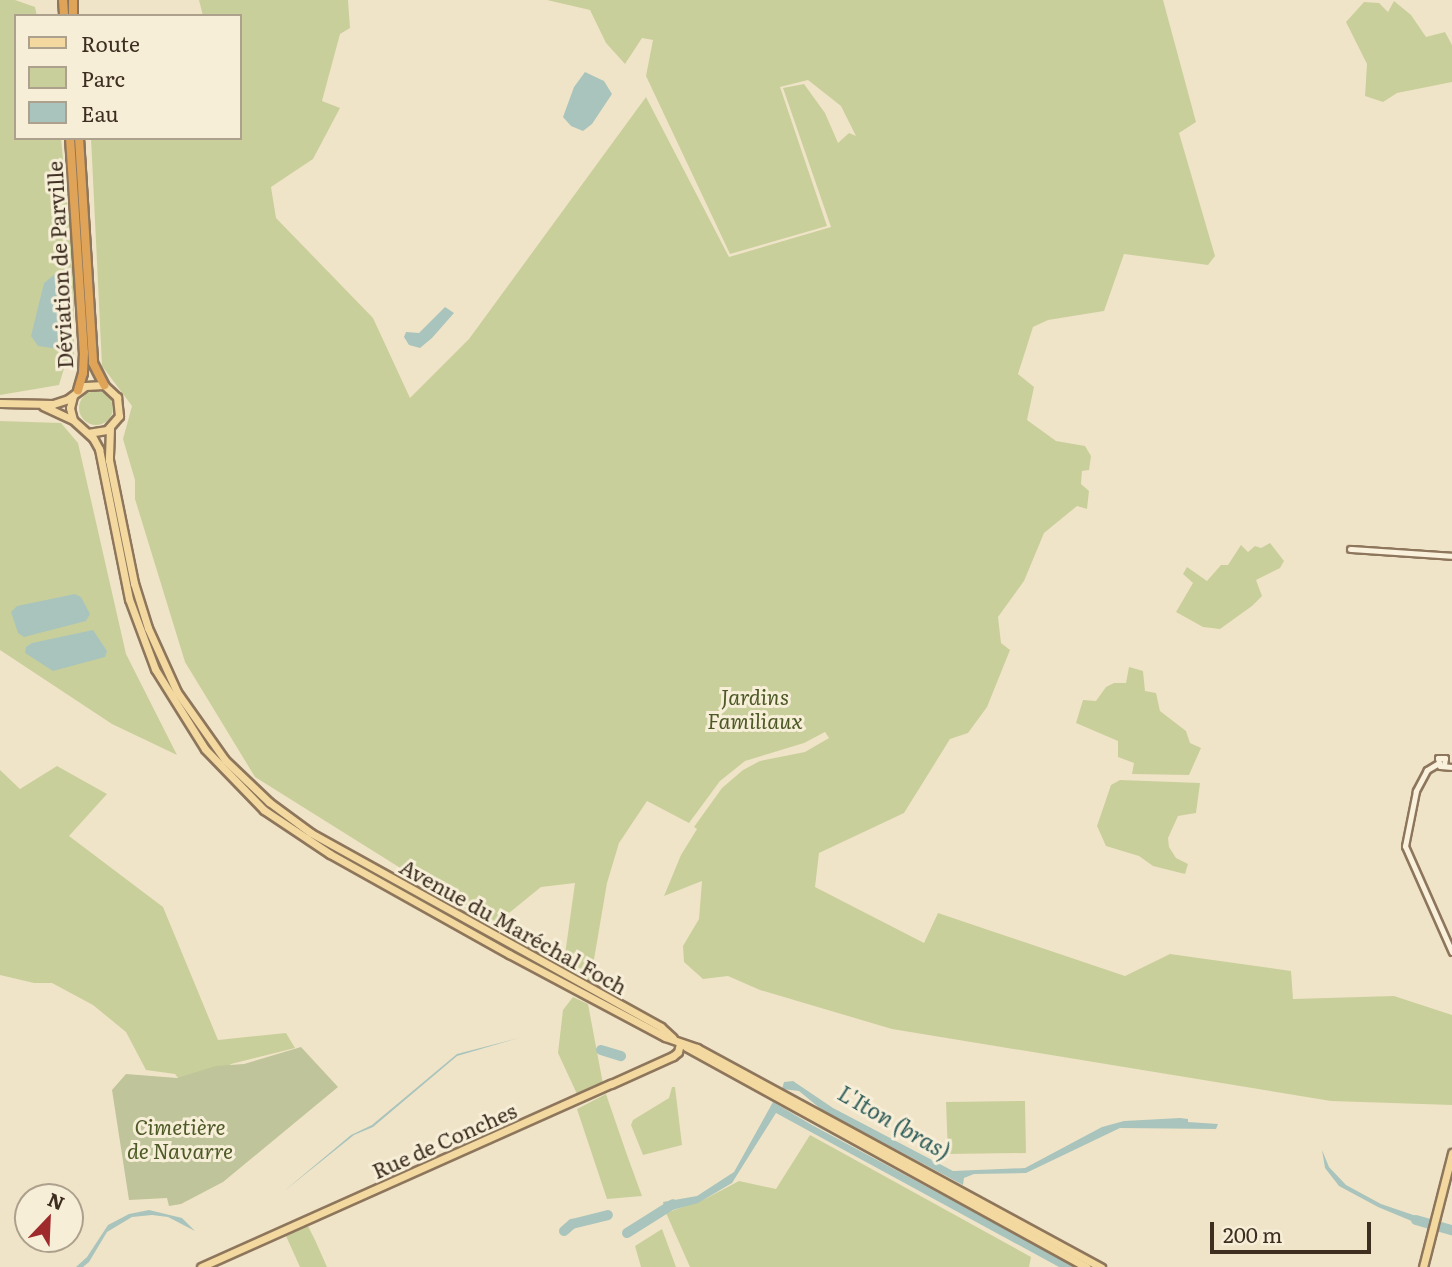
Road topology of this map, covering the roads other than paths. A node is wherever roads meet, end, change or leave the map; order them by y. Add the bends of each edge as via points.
1 (70, 140) edge
2 (79, 140) edge
3 (104, 385) junction
4 (76, 393) junction
5 (0, 403) edge
6 (39, 405) junction
7 (73, 420) junction
8 (110, 428) junction
9 (88, 433) junction
10 (1350, 549) dead end
11 (1452, 556) edge
12 (1452, 767) edge
13 (1452, 952) edge
14 (680, 1043) junction
15 (1452, 1153) edge
16 (1452, 1170) edge
17 (1435, 1221) junction
18 (201, 1267) edge
19 (1086, 1267) edge
20 (1101, 1267) edge
21 (1423, 1267) edge

1 - 4 highway, Déviation de Parville via 84,353
2 - 3 highway, Déviation de Parville via 93,363
3 - 4 main road via 90,384
3 - 8 main road via 119,404 119,416
4 - 6 main road via 58,403
4 - 7 main road via 70,408
5 - 6 main road
6 - 7 main road
7 - 9 main road
8 - 9 main road
8 - 14 main road, Avenue du Maréchal Foch via 109,460 134,583 153,642 199,727 236,771 279,810 328,843 660,1027
9 - 14 main road, Avenue du Maréchal Foch via 99,449 134,618 155,669 171,700 234,783 274,818 330,854
10 - 11 street
12 - 13 street via 1427,770 1416,791 1405,846
14 - 18 main road, Rue de Conches via 673,1056
14 - 19 main road, Avenue du Maréchal Foch
14 - 20 main road, Avenue du Maréchal Foch
15 - 17 main road
16 - 17 main road
17 - 21 main road

